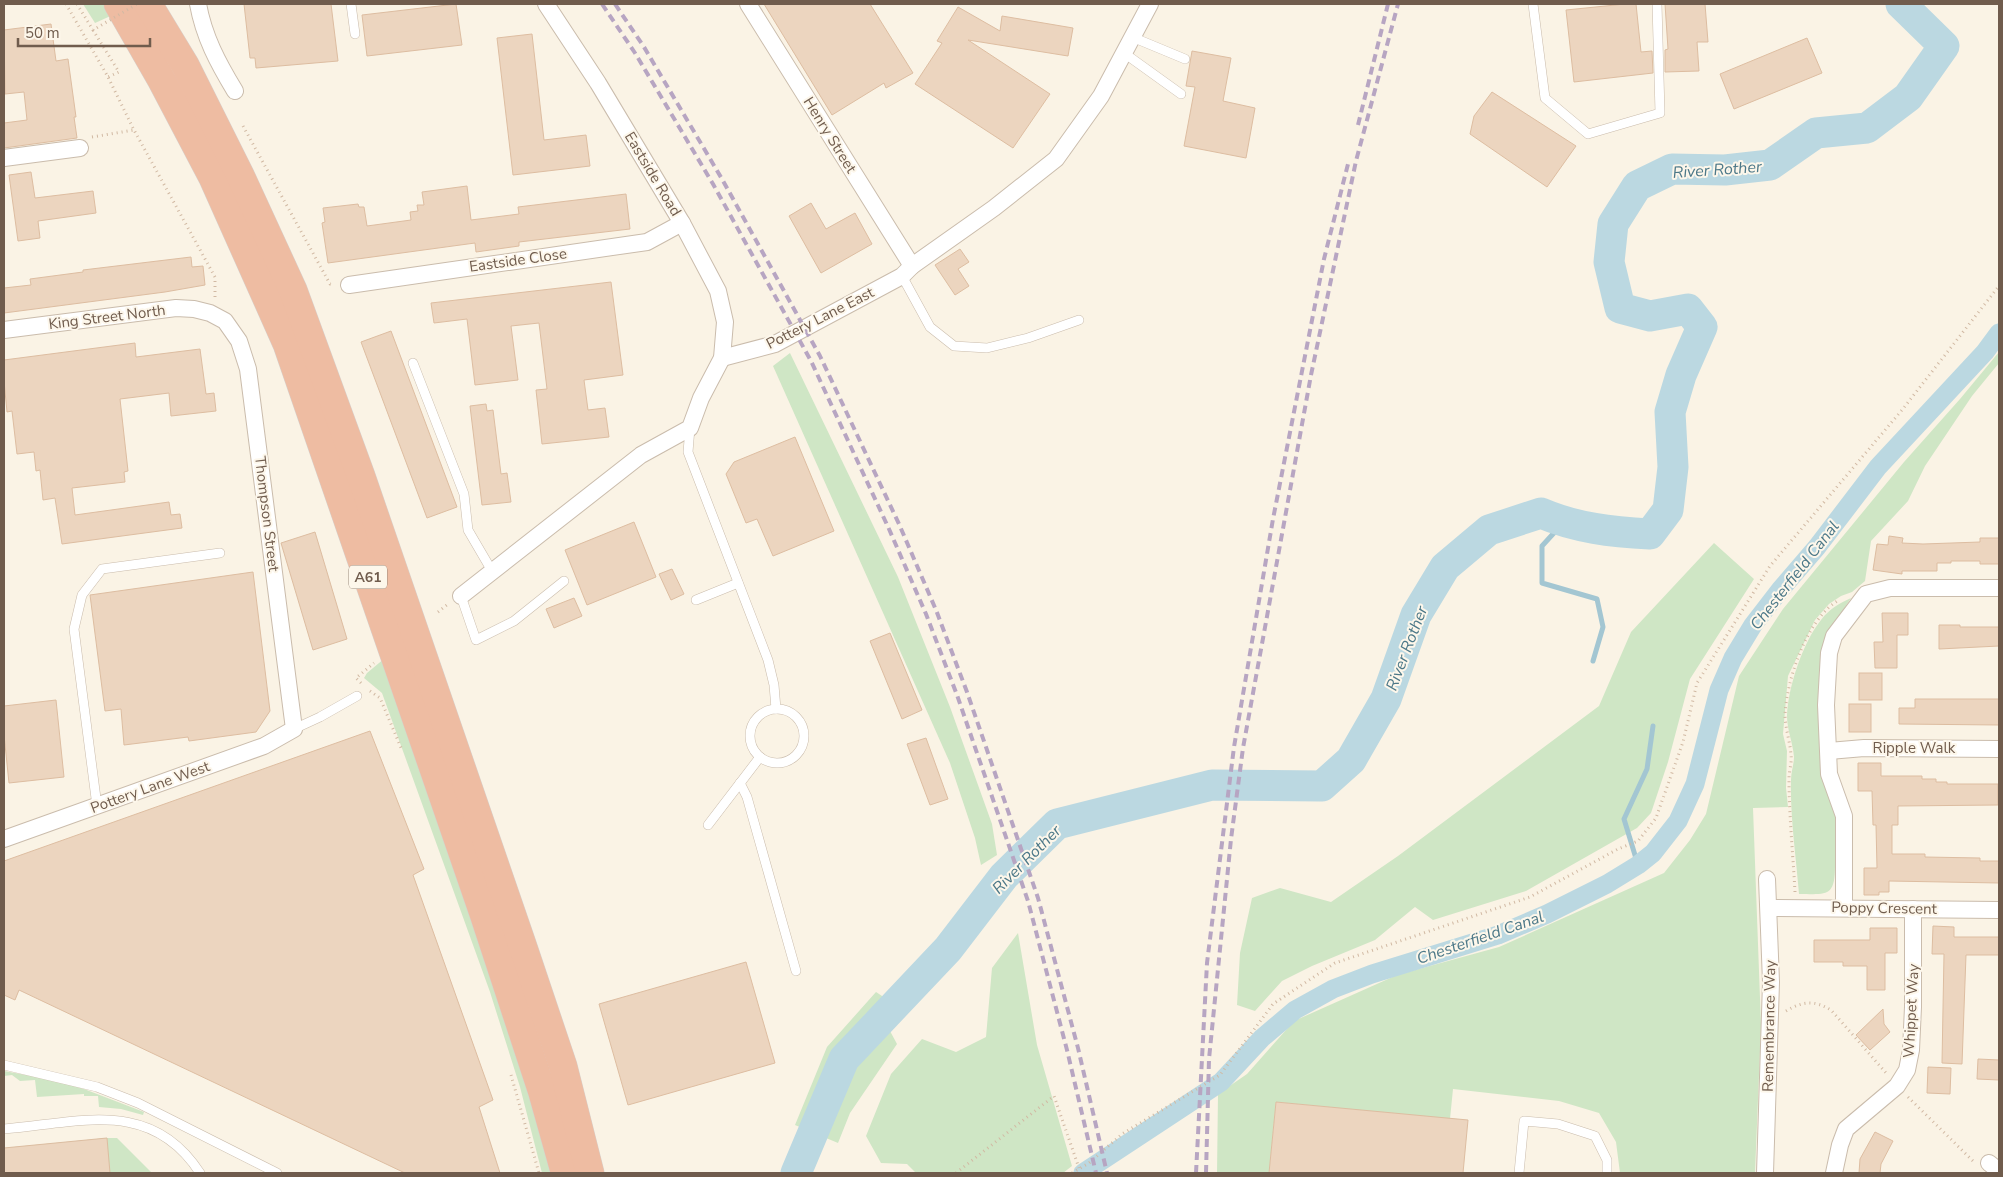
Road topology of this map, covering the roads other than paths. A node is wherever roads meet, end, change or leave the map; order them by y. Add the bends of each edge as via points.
1 (118, 4) edge
2 (148, 4) edge
3 (198, 4) edge
4 (351, 4) edge
5 (546, 4) edge
6 (748, 4) edge
7 (1150, 4) edge
8 (1533, 4) edge
9 (1657, 4) edge
10 (356, 34) dead end
11 (1132, 37) junction
12 (1124, 53) junction
13 (1185, 59) dead end
14 (235, 91) dead end
15 (1181, 94) dead end
16 (80, 148) road end
17 (4, 158) edge
18 (682, 223) junction
19 (907, 271) junction
20 (349, 285) road end
21 (210, 313) joint
22 (1078, 320) dead end
23 (4, 330) edge
24 (722, 358) junction
25 (413, 363) dead end
26 (690, 428) junction
27 (220, 553) dead end
28 (492, 571) junction
29 (564, 581) dead end
30 (738, 583) junction
31 (1999, 588) edge
32 (461, 596) joint
33 (696, 600) dead end
34 (357, 696) dead end
35 (776, 709) junction
36 (294, 729) junction
37 (1999, 749) edge
38 (1830, 751) junction
39 (760, 757) junction
40 (740, 783) junction
41 (97, 806) junction
42 (708, 825) dead end
43 (4, 839) edge
44 (1768, 879) dead end
45 (1844, 907) junction
46 (1770, 908) junction
47 (1914, 909) junction
48 (1999, 910) edge
49 (796, 971) dead end
50 (4, 1065) edge
51 (4, 1129) edge
52 (200, 1173) edge
53 (277, 1173) edge
54 (565, 1173) edge
55 (590, 1173) edge
56 (1519, 1173) edge
57 (1606, 1173) edge
58 (1765, 1173) edge
59 (1834, 1173) edge

1 - 54 highway, A61 via 213,178 287,344 484,916 542,1091
2 - 55 highway, A61 via 185,65 293,290 361,476 522,944 563,1066
3 - 14 street via 212,52
4 - 10 lane
5 - 18 street, Eastside Road
6 - 19 street, Henry Street
7 - 11 street, Pottery Lane East
8 - 9 lane via 1545,98 1588,134 1660,113
11 - 12 street, Pottery Lane East
11 - 13 lane
12 - 15 lane
12 - 19 street, Pottery Lane East via 1102,96 1056,159
16 - 17 street
18 - 20 street, Eastside Close via 647,242
18 - 24 street, Eastside Road via 718,291 725,322
19 - 22 lane via 930,327 954,346 987,348
19 - 24 street, Pottery Lane East via 775,344
21 - 23 street, King Street North via 176,308
21 - 36 street, Thompson Street via 225,321 239,341 248,369
24 - 26 street
25 - 28 lane via 464,494 468,530
26 - 28 street via 641,454
26 - 30 lane via 688,452
27 - 41 lane via 102,569 82,595 74,629
28 - 32 street
29 - 32 lane via 514,621 476,640
30 - 33 lane
30 - 35 lane via 768,660
31 - 38 street via 1890,588 1866,594 1834,636 1829,653 1826,705
34 - 36 lane
35 - 39 lane via 757,718 750,730 752,748
35 - 39 lane via 794,715 804,731 804,740 798,754 786,762 774,763
36 - 41 street, Pottery Lane West via 264,746
37 - 38 street, Ripple Walk via 1864,748
38 - 45 street via 1830,774 1844,816
39 - 40 lane
40 - 42 lane
40 - 49 lane via 748,797
41 - 43 street, Pottery Lane West
44 - 46 street, Remembrance Way
45 - 46 street, Poppy Crescent
45 - 47 street, Poppy Crescent
46 - 58 street, Remembrance Way
47 - 48 street, Poppy Crescent
47 - 59 street, Whippet Way via 1914,1007 1907,1070 1897,1086 1846,1129
50 - 53 lane via 69,1079 130,1100
51 - 52 lane via 115,1119 163,1135
56 - 57 lane via 1524,1121 1558,1124 1595,1136 1607,1160

